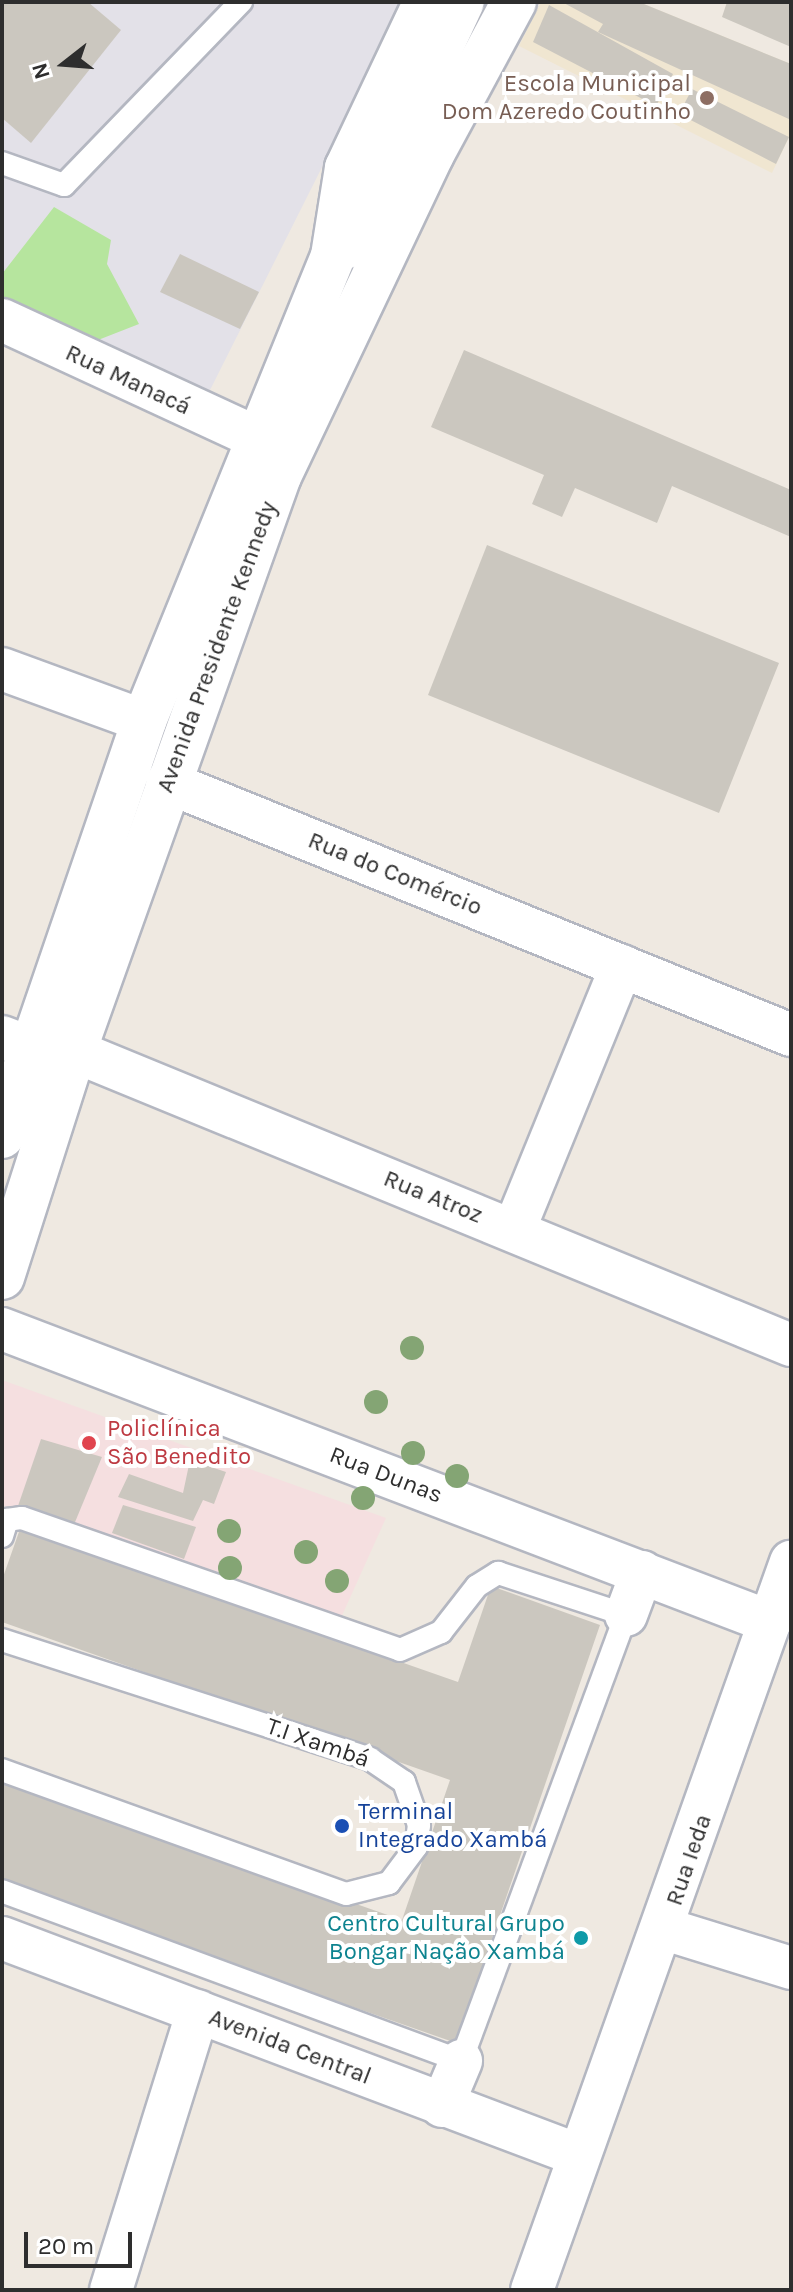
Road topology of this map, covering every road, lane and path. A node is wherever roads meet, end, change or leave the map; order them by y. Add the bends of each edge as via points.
1 (241, 2) edge
2 (426, 2) edge
3 (462, 2) edge
4 (514, 2) edge
5 (493, 22) edge
6 (2, 163) edge
7 (333, 256) junction
8 (2, 320) edge
9 (255, 437) junction
10 (2, 669) edge
11 (144, 721) junction
12 (167, 782) junction
13 (622, 966) junction
14 (791, 1035) edge
15 (16, 1043) edge
16 (74, 1051) junction
17 (2, 1136) edge
18 (514, 1230) junction
19 (2, 1277) edge
20 (2, 1329) edge
21 (791, 1345) edge
22 (2, 1536) edge
23 (791, 1562) edge
24 (642, 1572) junction
25 (626, 1615) junction
26 (770, 1622) junction
27 (2, 1640) edge
28 (2, 1770) edge
29 (2, 1891) edge
30 (665, 1929) junction
31 (2, 1938) edge
32 (791, 1968) edge
33 (198, 2011) junction
34 (461, 2061) junction
35 (442, 2106) junction
36 (578, 2155) junction
37 (111, 2290) edge
38 (532, 2290) edge

1 - 6 lane via 64,185
2 - 7 main road, Avenida Presidente Kennedy via 347,168
3 - 7 main road, Avenida Presidente Kennedy via 347,247
4 - 5 main road, Avenida Presidente Kennedy
5 - 12 main road, Avenida Presidente Kennedy via 279,476
7 - 9 main road, Avenida Presidente Kennedy
8 - 9 street, Rua Manacá
9 - 11 main road, Avenida Presidente Kennedy
10 - 11 street
11 - 15 main road, Avenida Presidente Kennedy
12 - 13 street, Rua do Comércio
12 - 16 main road, Avenida Presidente Kennedy
13 - 14 street, Rua do Comércio
13 - 18 street
15 - 17 main road, Avenida Presidente Kennedy
16 - 18 street, Rua Atroz
16 - 19 main road, Avenida Presidente Kennedy
18 - 21 street, Rua Atroz
20 - 24 street, Rua Dunas
22 - 25 lane via 7,1520 22,1518 400,1650 441,1632 477,1586 498,1573
23 - 26 street, Rua Ieda
24 - 25 street
24 - 26 street, Rua Dunas
25 - 34 lane
26 - 30 street, Rua Ieda
27 - 28 lane, T.I Xambá via 370,1759 404,1782 419,1825 416,1847 389,1883 346,1894
29 - 34 lane
30 - 32 street
30 - 36 street, Rua Ieda
31 - 33 street, Avenida Central
33 - 35 street, Avenida Central
33 - 37 street
34 - 35 street
35 - 36 street, Avenida Central
36 - 38 street, Rua Ieda

